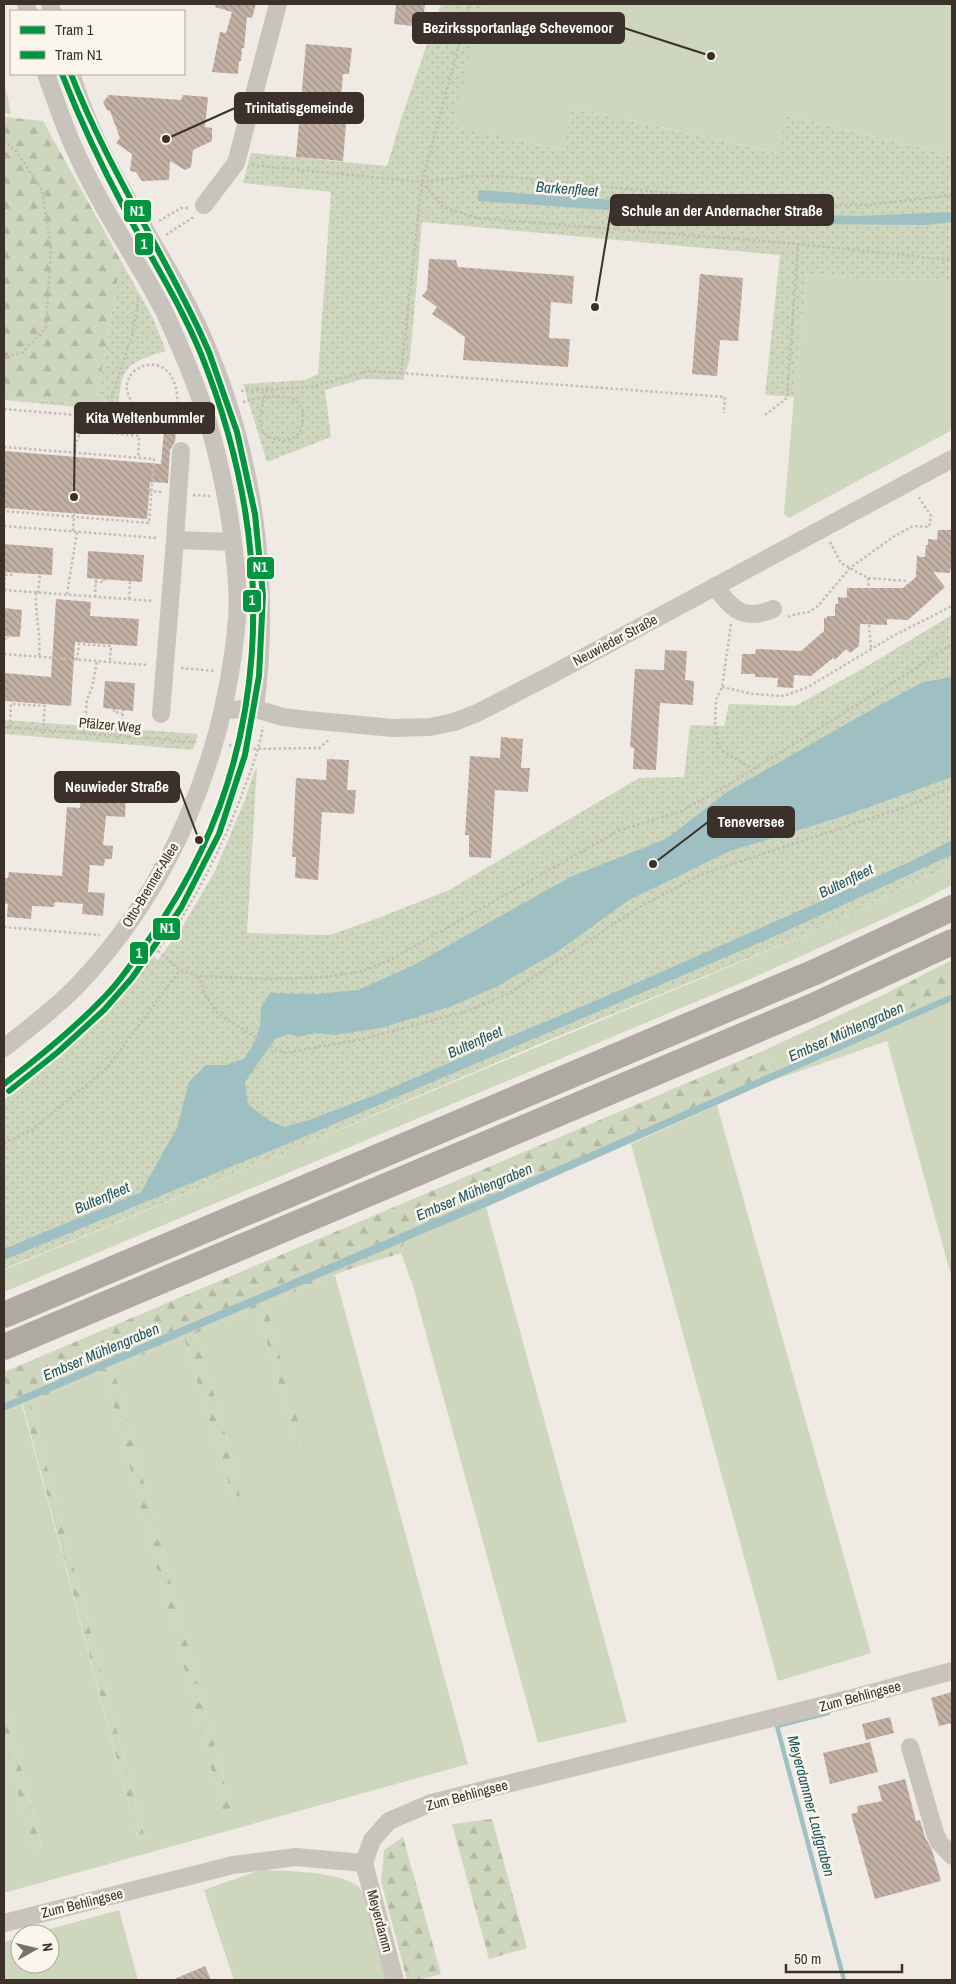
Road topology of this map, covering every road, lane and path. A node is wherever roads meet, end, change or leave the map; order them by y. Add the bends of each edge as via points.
1 (278, 4) edge
2 (470, 4) edge
3 (46, 75) edge
4 (70, 75) edge
5 (4, 140) edge
6 (236, 163) junction
7 (422, 182) junction
8 (952, 195) edge
9 (204, 205) junction
10 (151, 240) junction
11 (798, 244) junction
12 (952, 260) edge
13 (146, 280) junction
14 (4, 357) edge
15 (145, 364) dead end
16 (401, 373) junction
17 (267, 390) junction
18 (225, 392) junction
19 (4, 409) edge
20 (724, 413) dead end
21 (765, 415) dead end
22 (110, 418) junction
23 (177, 424) junction
24 (209, 427) junction
25 (290, 439) dead end
26 (4, 447) edge
27 (181, 451) dead end
28 (75, 453) junction
29 (138, 458) junction
30 (952, 459) edge
31 (910, 482) junction
32 (4, 511) edge
33 (74, 515) junction
34 (4, 526) edge
35 (823, 528) junction
36 (73, 531) junction
37 (77, 532) junction
38 (175, 540) junction
39 (233, 542) junction
40 (850, 568) junction
41 (13, 572) dead end
42 (40, 574) dead end
43 (868, 578) junction
44 (104, 579) dead end
45 (130, 581) dead end
46 (907, 581) dead end
47 (715, 586) junction
48 (4, 590) edge
49 (869, 591) dead end
50 (37, 593) junction
51 (67, 595) junction
52 (95, 597) junction
53 (129, 599) junction
54 (170, 602) junction
55 (729, 606) junction
56 (952, 606) edge
57 (780, 613) joint
58 (868, 615) dead end
59 (731, 625) junction
60 (738, 626) dead end
61 (8, 637) dead end
62 (4, 639) edge
63 (952, 644) edge
64 (871, 649) junction
65 (4, 654) edge
66 (40, 657) junction
67 (77, 660) junction
68 (97, 662) junction
69 (110, 662) junction
70 (165, 667) junction
71 (229, 672) junction
72 (722, 687) junction
73 (114, 709) dead end
74 (223, 710) junction
75 (255, 710) junction
76 (162, 714) dead end
77 (348, 724) junction
78 (837, 726) dead end
79 (4, 727) edge
80 (10, 727) junction
81 (43, 730) junction
82 (84, 733) junction
83 (121, 736) junction
84 (843, 740) dead end
85 (215, 742) junction
86 (246, 749) junction
87 (258, 749) junction
88 (241, 765) dead end
89 (753, 769) junction
90 (952, 787) edge
91 (205, 857) dead end
92 (213, 861) junction
93 (952, 908) edge
94 (4, 927) edge
95 (119, 936) junction
96 (952, 942) edge
97 (158, 951) junction
98 (180, 970) junction
99 (198, 976) junction
100 (4, 1048) edge
101 (4, 1095) edge
102 (4, 1143) edge
103 (4, 1315) edge
104 (4, 1347) edge
105 (952, 1671) edge
106 (910, 1747) dead end
107 (952, 1856) edge
108 (364, 1863) junction
109 (4, 1923) edge
110 (395, 1980) edge

1 - 6 street
2 - 7 path
3 - 13 street, Otto-Brenner-Allee via 86,175
4 - 10 street via 108,165
5 - 14 path via 16,151 42,190 51,250 46,328 22,353
6 - 7 path
6 - 9 street
7 - 8 path via 497,176 825,205 869,205
7 - 11 path via 443,207 478,218
7 - 16 path
9 - 10 path via 193,218
9 - 10 path via 181,208
10 - 18 street via 191,312
11 - 12 path
11 - 21 path via 787,398
13 - 22 path via 112,397
13 - 24 street, Otto-Brenner-Allee via 192,376
15 - 23 path via 156,364 165,369 176,385
16 - 17 path via 367,371 311,387
16 - 20 path via 725,397
17 - 18 path
17 - 25 path via 260,423 263,433 271,438
18 - 75 street via 250,487 260,557 261,612
19 - 22 path
22 - 23 path
23 - 24 path
24 - 39 street, Otto-Brenner-Allee via 219,459
26 - 28 path
27 - 38 street
28 - 29 path
28 - 29 path via 80,434 92,431 139,436
29 - 33 path via 154,459 149,523
30 - 31 street, Neuwieder Straße
31 - 35 street, Neuwieder Straße
31 - 40 path via 931,516 929,527 913,526
32 - 33 path
33 - 36 path
34 - 36 path
35 - 40 path via 840,563
35 - 47 street, Neuwieder Straße
36 - 37 path
37 - 38 path
37 - 51 path
38 - 39 street
38 - 54 street
39 - 71 street, Otto-Brenner-Allee via 237,618
40 - 43 path
40 - 57 path via 809,612
41 - 48 path via 13,575 5,573
42 - 50 path
43 - 46 path
43 - 49 path
44 - 52 path via 104,582 96,580
45 - 53 path
47 - 55 street
47 - 77 street, Neuwieder Straße via 549,676 454,722 430,728
48 - 50 path
50 - 51 path
50 - 66 path
51 - 52 path
52 - 53 path
53 - 54 path
54 - 70 street
55 - 57 street via 743,612
55 - 59 path
56 - 64 path
58 - 64 path
59 - 60 path
59 - 72 path
61 - 62 path
63 - 89 path
64 - 72 path via 808,687 784,696
65 - 66 path
66 - 67 path
67 - 68 path
67 - 69 path via 78,644 111,645
68 - 69 path
68 - 82 path via 87,699
69 - 70 path
70 - 71 path
70 - 76 street
71 - 74 street, Otto-Brenner-Allee
72 - 89 path via 716,700 718,745
73 - 83 path via 114,712 123,711
74 - 75 street
74 - 85 street, Otto-Brenner-Allee
75 - 77 street, Neuwieder Straße
77 - 87 path, Pfälzer Weg via 319,748
78 - 84 path
79 - 80 path, Pfälzer Weg
80 - 81 path, Pfälzer Weg
80 - 81 path via 11,704 45,705
81 - 82 path, Pfälzer Weg
82 - 83 path, Pfälzer Weg
83 - 85 path, Pfälzer Weg
85 - 86 path, Pfälzer Weg
85 - 95 street, Otto-Brenner-Allee via 189,817 150,891
86 - 87 path, Pfälzer Weg
86 - 88 path
87 - 92 path
89 - 99 path via 682,811 620,830 388,961 360,972 273,979
90 - 99 path via 905,807 702,874 638,908 508,994 467,1011 363,1039 284,1053 218,1014
91 - 92 path
92 - 97 path
93 - 103 highway via 806,976
94 - 95 path
95 - 100 street, Otto-Brenner-Allee via 75,988
96 - 104 highway via 811,1007
97 - 98 path
97 - 101 path via 71,1044
98 - 99 path
98 - 102 path via 107,1068 32,1130
105 - 108 street, Zum Behlingsee via 864,1696 431,1803 389,1821 372,1840
106 - 107 street via 935,1832 939,1842
108 - 109 street, Zum Behlingsee via 296,1857 232,1865
108 - 110 street, Meyerdamm

